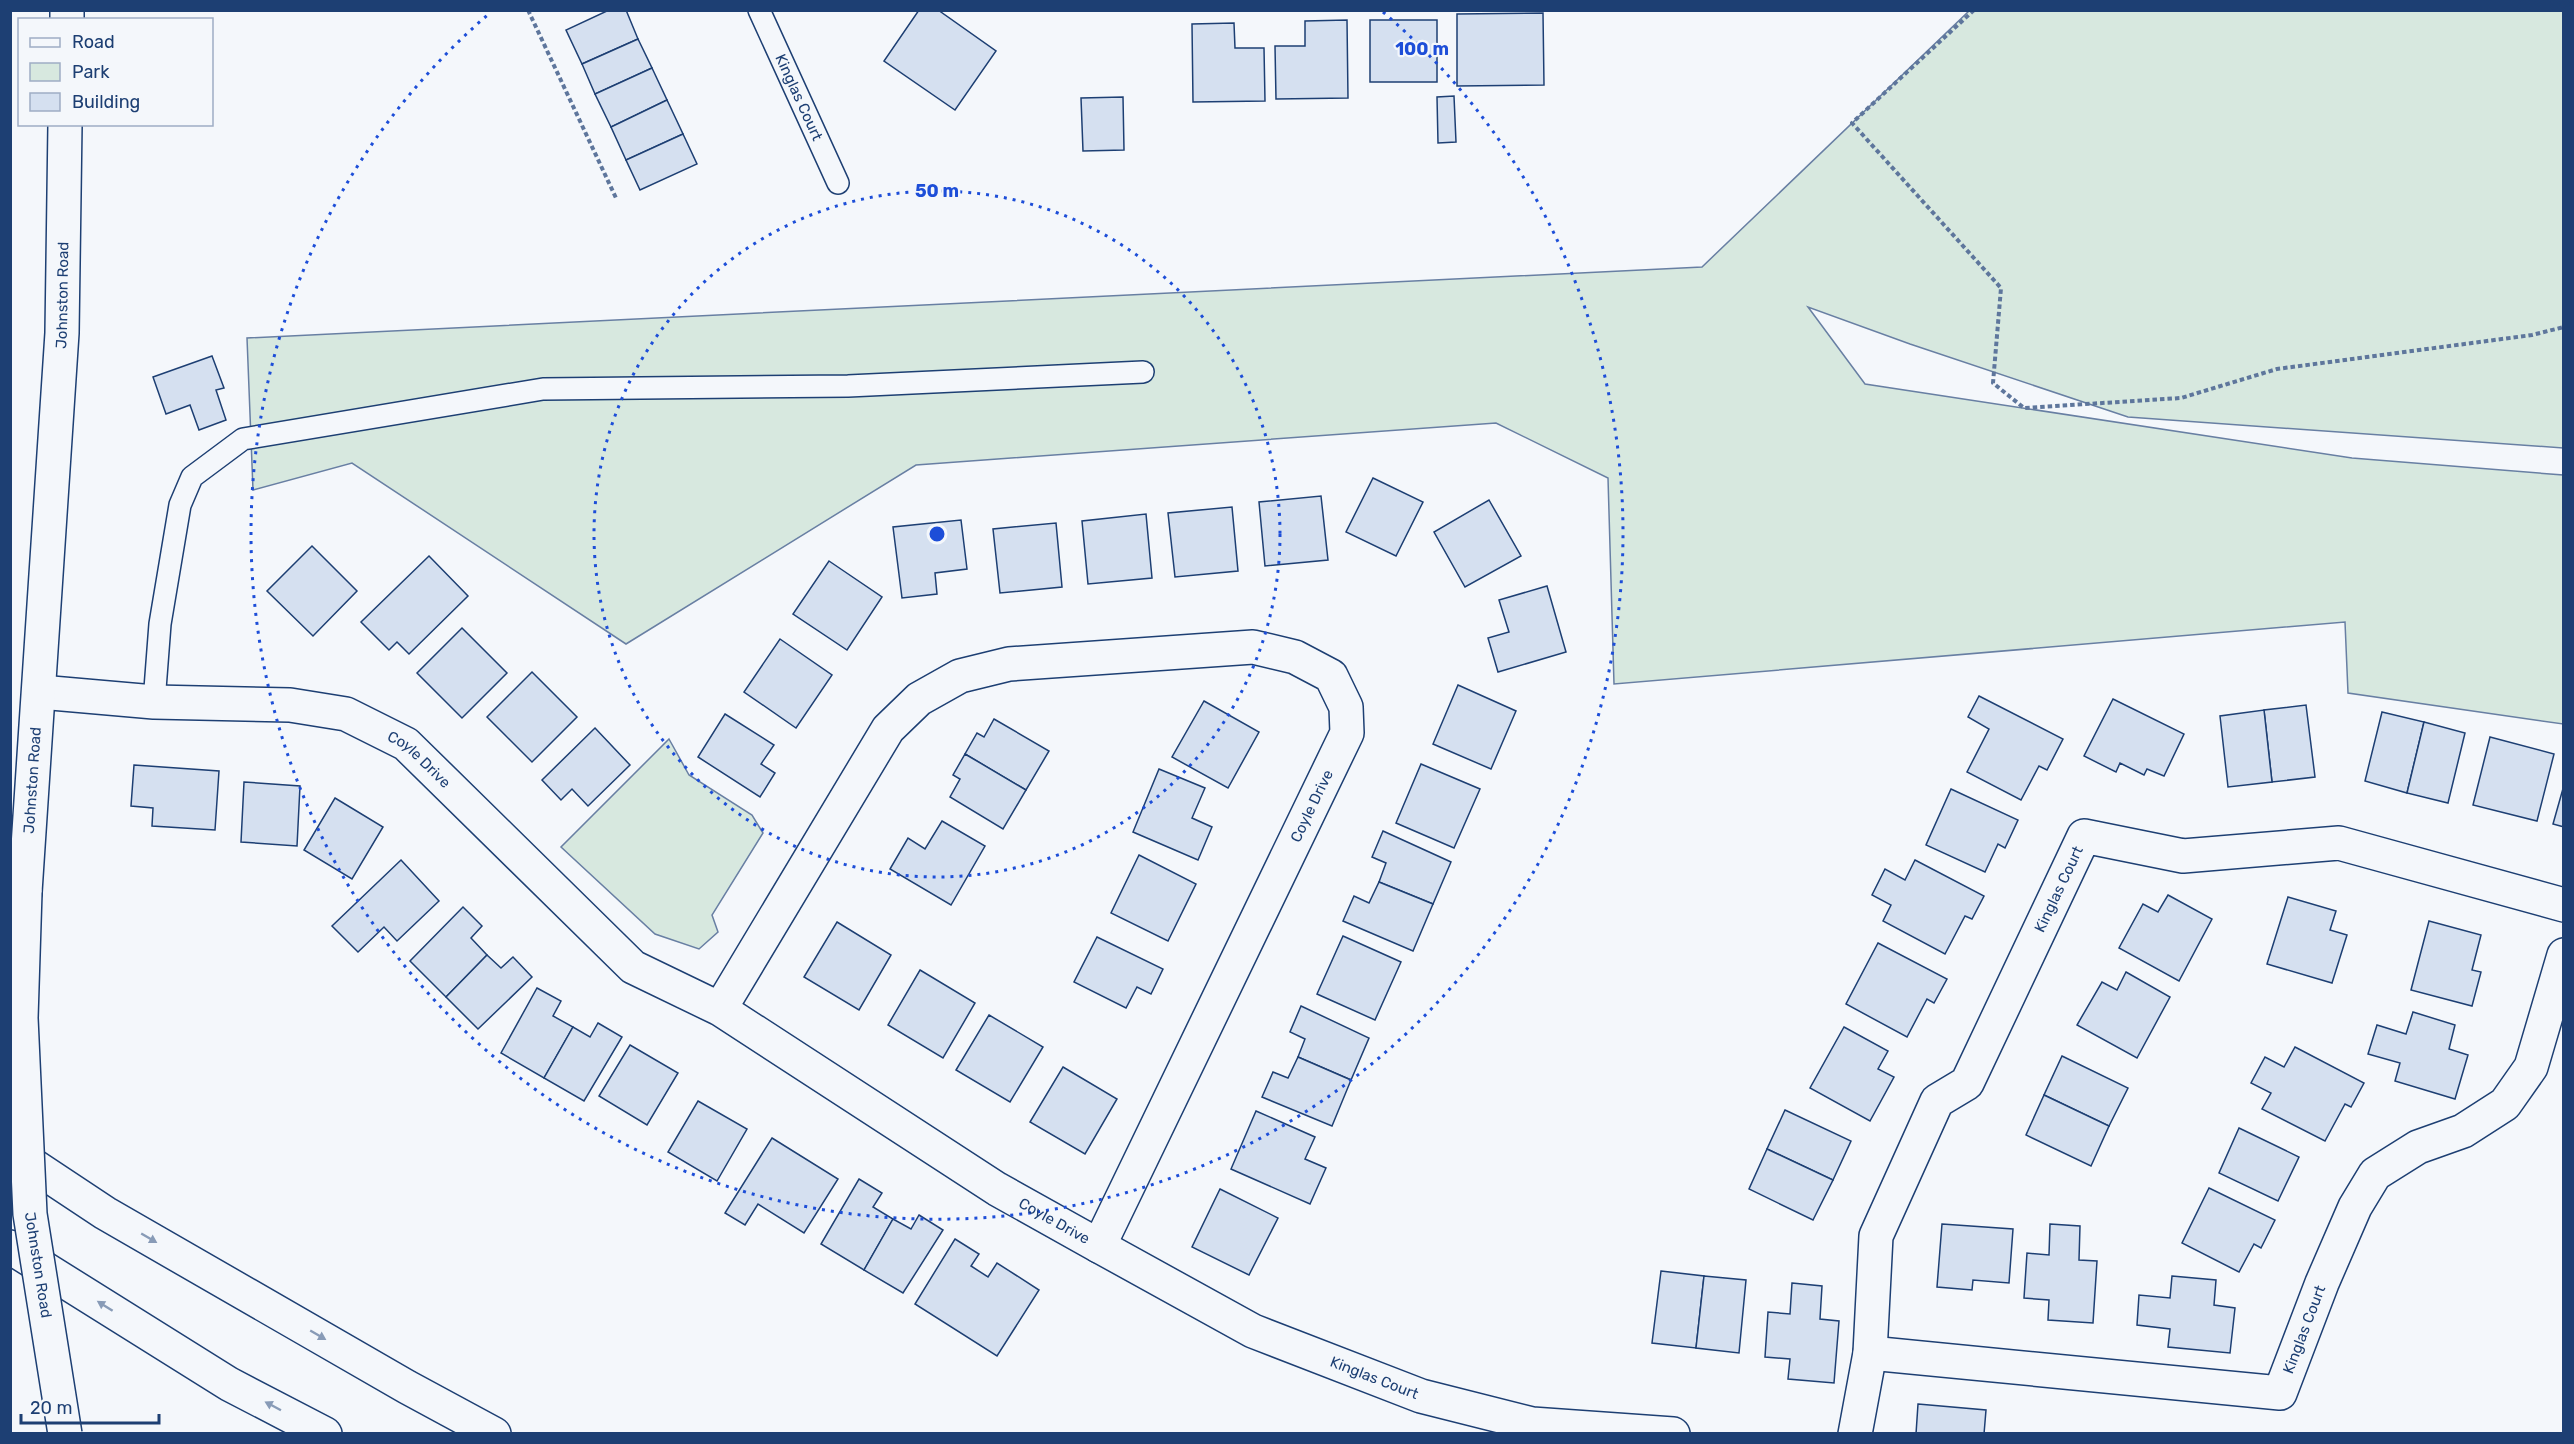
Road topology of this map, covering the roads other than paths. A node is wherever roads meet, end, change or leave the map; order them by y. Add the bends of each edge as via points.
1 (759, 10) edge
2 (65, 126) edge
3 (838, 183) dead end
4 (1143, 372) dead end
5 (40, 692) junction
6 (154, 702) junction
7 (2564, 904) edge
8 (2564, 955) edge
9 (720, 1009) junction
10 (10, 1137) edge
11 (10, 1150) edge
12 (105, 1213) junction
13 (1099, 1246) junction
14 (10, 1247) edge
15 (1870, 1353) junction
16 (65, 1434) edge
17 (324, 1434) edge
18 (494, 1434) edge
19 (1673, 1434) edge
20 (1856, 1434) edge

1 - 3 lane, Kinglas Court
2 - 5 main road, Johnston Road via 62,333
4 - 6 lane via 848,386 543,388 243,439 192,477 180,504 160,624
5 - 6 main road, Coyle Drive
5 - 16 main road, Johnston Road, bridge via 25,892 21,1018 30,1214
6 - 9 main road, Coyle Drive via 290,705 346,714 406,744 633,967
7 - 15 main road, Kinglas Court via 2338,843 2183,856 2084,836 1967,1083 1936,1101 1876,1236
8 - 15 main road, Kinglas Court via 2531,1067 2505,1104 2463,1131 2418,1147 2375,1174 2355,1207 2322,1283 2280,1393
9 - 13 main road, Coyle Drive via 997,1189
9 - 13 main road, Coyle Drive via 888,729 919,699 960,676 1009,664 1252,647 1295,657 1331,676 1346,707 1347,733
10 - 12 main road
11 - 12 main road
12 -> 18 main road
13 - 19 main road, Kinglas Court via 1253,1331 1421,1396 1532,1424
17 -> 14 main road via 229,1383
15 - 20 main road, Kinglas Court

